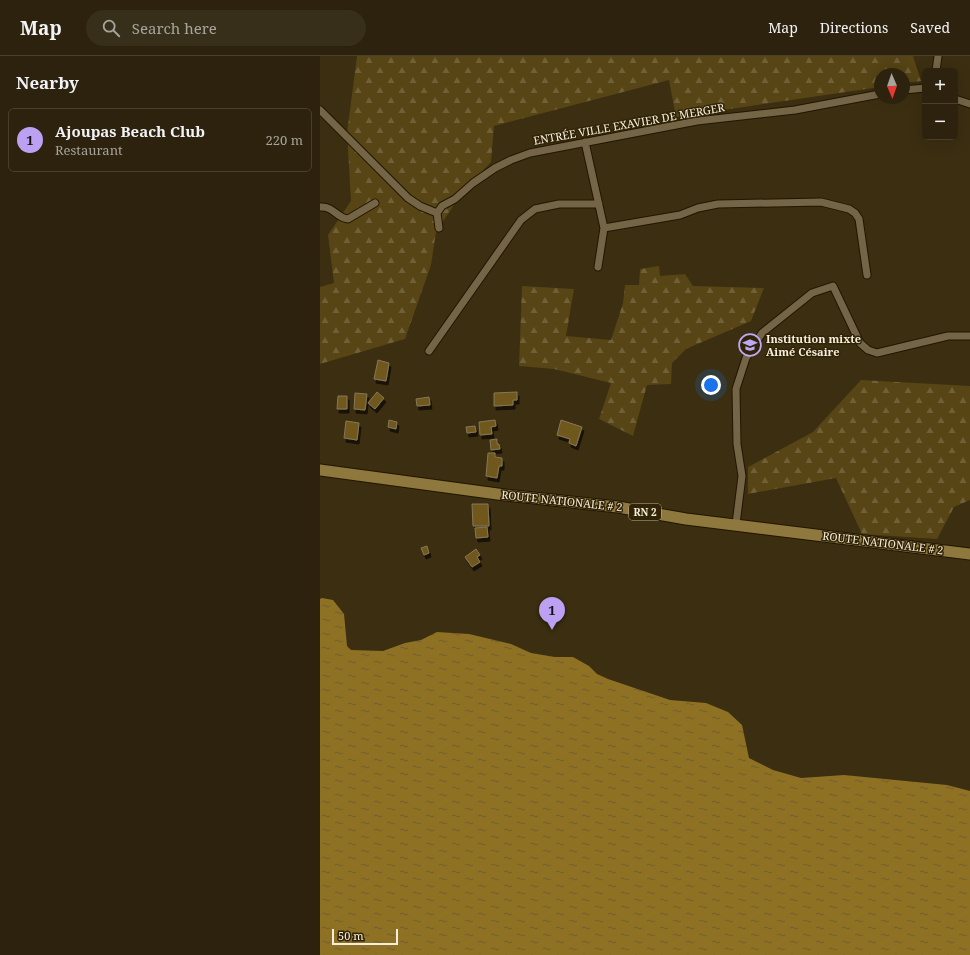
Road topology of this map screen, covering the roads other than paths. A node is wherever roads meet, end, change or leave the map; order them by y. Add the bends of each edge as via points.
1 (938, 56) edge
2 (936, 68) edge
3 (922, 88) edge
4 (910, 89) edge
5 (874, 95) edge
6 (958, 100) edge
7 (970, 104) edge
8 (320, 110) edge
9 (585, 142) junction
10 (375, 203) dead end
11 (599, 204) junction
12 (320, 207) edge
13 (438, 213) junction
14 (439, 228) dead end
15 (604, 228) junction
16 (598, 267) dead end
17 (867, 275) dead end
18 (970, 336) edge
19 (429, 351) dead end
20 (320, 470) edge
21 (736, 524) junction
22 (970, 554) edge

1 - 2 street
3 - 4 street
5 - 9 street, ENTRÉE VILLE EXAVIER DE MERGER via 795,110 697,121
6 - 7 street
8 - 13 street via 408,198
9 - 11 street
9 - 13 street, ENTRÉE VILLE EXAVIER DE MERGER via 530,153 511,160 495,168 442,206
10 - 12 street via 348,219 327,206
11 - 15 street
11 - 19 street via 559,204 535,209 521,220
13 - 14 street
15 - 16 street
15 - 17 street via 718,204 821,202 849,209 859,219
18 - 21 street via 948,336 877,353 868,350 860,343 833,286 812,293 762,333 746,358 736,388 737,444 742,476
20 - 21 main road, ROUTE NATIONALE # 2 / RN 2
21 - 22 main road, ROUTE NATIONALE # 2 / RN 2

